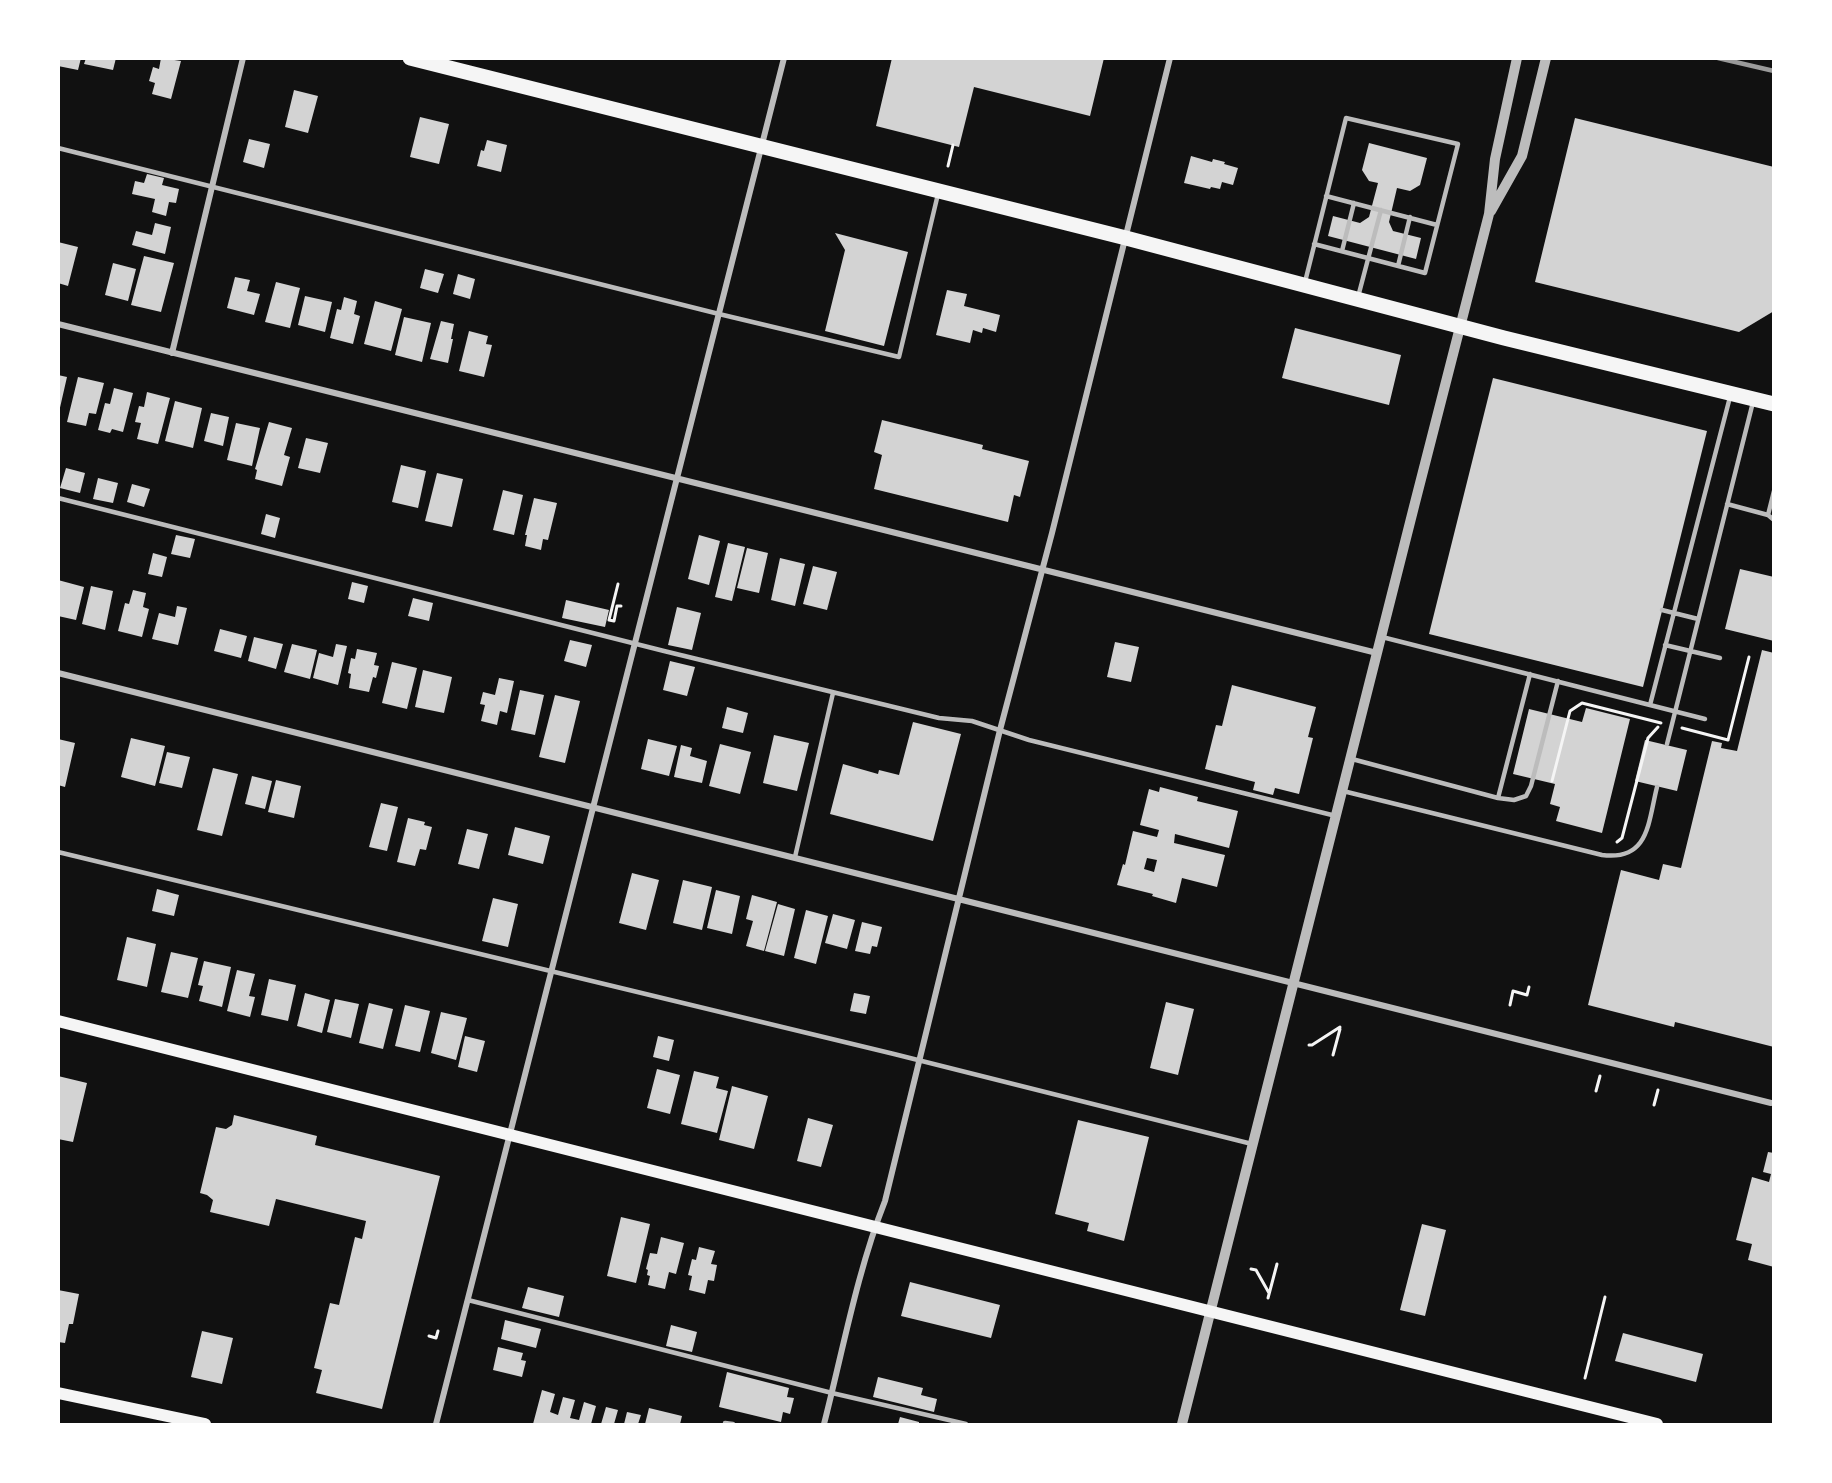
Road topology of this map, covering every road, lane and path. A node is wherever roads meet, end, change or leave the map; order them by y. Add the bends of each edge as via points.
1 (243, 58) edge
2 (410, 58) edge
3 (784, 58) edge
4 (1170, 58) edge
5 (1517, 58) edge
6 (1546, 58) edge
7 (953, 146) dead end
8 (762, 147) junction
9 (58, 148) edge
10 (948, 166) dead end
11 (213, 186) junction
12 (938, 191) junction
13 (1326, 196) junction
14 (1354, 203) junction
15 (1382, 210) junction
16 (1489, 214) junction
17 (1410, 218) junction
18 (1437, 225) junction
19 (1126, 238) junction
20 (1314, 244) junction
21 (1342, 251) junction
22 (1368, 258) junction
23 (1398, 266) junction
24 (1304, 285) junction
25 (1358, 300) junction
26 (719, 314) junction
27 (58, 324) edge
28 (1461, 327) junction
29 (172, 353) junction
30 (1731, 394) junction
31 (1754, 399) junction
32 (1773, 404) edge
33 (677, 478) junction
34 (1773, 491) edge
35 (58, 498) edge
36 (1727, 504) junction
37 (1768, 515) junction
38 (1773, 520) edge
39 (1042, 570) junction
40 (618, 584) dead end
41 (621, 606) dead end
42 (1662, 610) dead end
43 (1698, 620) junction
44 (1382, 637) junction
45 (634, 643) junction
46 (1665, 645) junction
47 (1378, 653) junction
48 (1749, 657) dead end
49 (1720, 658) dead end
50 (58, 673) edge
51 (1530, 674) junction
52 (1558, 681) junction
53 (833, 693) junction
54 (1573, 700) dead end
55 (1650, 705) junction
56 (1577, 706) junction
57 (1705, 719) dead end
58 (1665, 724) dead end
59 (1659, 726) dead end
60 (1673, 728) junction
61 (999, 730) junction
62 (1667, 744) dead end
63 (1352, 759) junction
64 (1552, 780) dead end
65 (1657, 787) dead end
66 (1343, 790) junction
67 (1498, 798) junction
68 (594, 807) junction
69 (1336, 816) junction
70 (1616, 843) dead end
71 (58, 852) edge
72 (795, 857) junction
73 (959, 898) junction
74 (551, 971) junction
75 (1293, 983) junction
76 (1529, 987) dead end
77 (1509, 1005) dead end
78 (58, 1021) edge
79 (1309, 1045) dead end
80 (1333, 1055) dead end
81 (921, 1061) junction
82 (1600, 1076) dead end
83 (1658, 1090) dead end
84 (1596, 1091) dead end
85 (1771, 1103) dead end
86 (1654, 1105) dead end
87 (510, 1135) junction
88 (1252, 1144) junction
89 (875, 1228) junction
90 (1277, 1264) dead end
91 (1251, 1269) dead end
92 (1605, 1297) dead end
93 (468, 1300) junction
94 (1210, 1313) junction
95 (438, 1331) dead end
96 (429, 1336) dead end
97 (1585, 1378) dead end
98 (58, 1393) edge
99 (832, 1393) junction
100 (205, 1425) edge
101 (436, 1425) edge
102 (725, 1425) edge
103 (733, 1425) edge
104 (824, 1425) edge
105 (966, 1425) edge
106 (1182, 1425) edge
107 (1657, 1425) edge

1 - 11 street
2 - 8 main road
3 - 8 street
4 - 19 street
5 - 16 street via 1495,159
6 - 16 street via 1522,156
7 - 10 path
8 - 12 main road
8 - 26 street
9 - 11 lane
11 - 26 lane
11 - 29 street
12 - 19 main road
12 - 26 lane via 900,357
13 - 14 lane
13 - 18 lane via 1346,118 1458,144
13 - 20 lane
14 - 15 lane
14 - 21 lane
15 - 17 lane
15 - 22 lane
16 - 28 street
17 - 18 lane
17 - 23 lane
18 - 23 lane via 1425,273
19 - 24 main road
19 - 39 street
20 - 21 lane
20 - 24 lane
21 - 22 lane
22 - 23 lane
22 - 25 lane
24 - 25 main road
25 - 28 main road
26 - 33 street
27 - 29 street
28 - 30 main road
28 - 44 street
29 - 33 street
30 - 31 main road
30 - 46 lane
31 - 32 main road
31 - 36 lane
33 - 39 street
33 - 45 street
34 - 37 lane
35 - 45 lane
36 - 37 lane
36 - 43 lane
37 - 38 lane
39 - 47 street
39 - 61 street
40 - 41 path via 609,620 614,621 617,606
42 - 43 lane
43 - 60 lane
44 - 47 street
44 - 51 lane
45 - 53 lane
45 - 68 street
46 - 49 lane
46 - 55 lane
47 - 63 street
48 - 60 path via 1728,740
50 - 68 street
51 - 52 lane
51 - 67 lane
52 - 55 lane
52 - 67 lane via 1526,796 1514,800
53 - 61 lane
53 - 72 lane
54 - 56 path
55 - 57 lane
56 - 58 path via 1582,703
56 - 64 path via 1570,711
59 - 70 path via 1648,738 1622,838
60 - 62 lane
61 - 69 lane
61 - 73 street
63 - 66 street
63 - 67 lane
65 - 66 lane via 1642,842 1619,857
66 - 69 street
68 - 72 street
68 - 74 street
69 - 75 street
71 - 74 lane
72 - 73 street
73 - 75 street
73 - 81 street
74 - 81 lane
74 - 87 street
75 - 85 street
75 - 88 street
76 - 77 path via 1527,995 1513,991
78 - 87 main road
79 - 80 path via 1341,1027
81 - 88 lane
81 - 89 street
82 - 84 path
83 - 86 path
87 - 89 main road
87 - 93 street
88 - 94 street
89 - 94 main road
89 - 99 street
90 - 91 path via 1269,1296 1256,1270
92 - 97 path
93 - 99 lane
93 - 101 street
94 - 106 street
94 - 107 main road
95 - 96 path via 436,1338
98 - 100 main road
99 - 104 street
99 - 105 lane
102 - 103 lane

